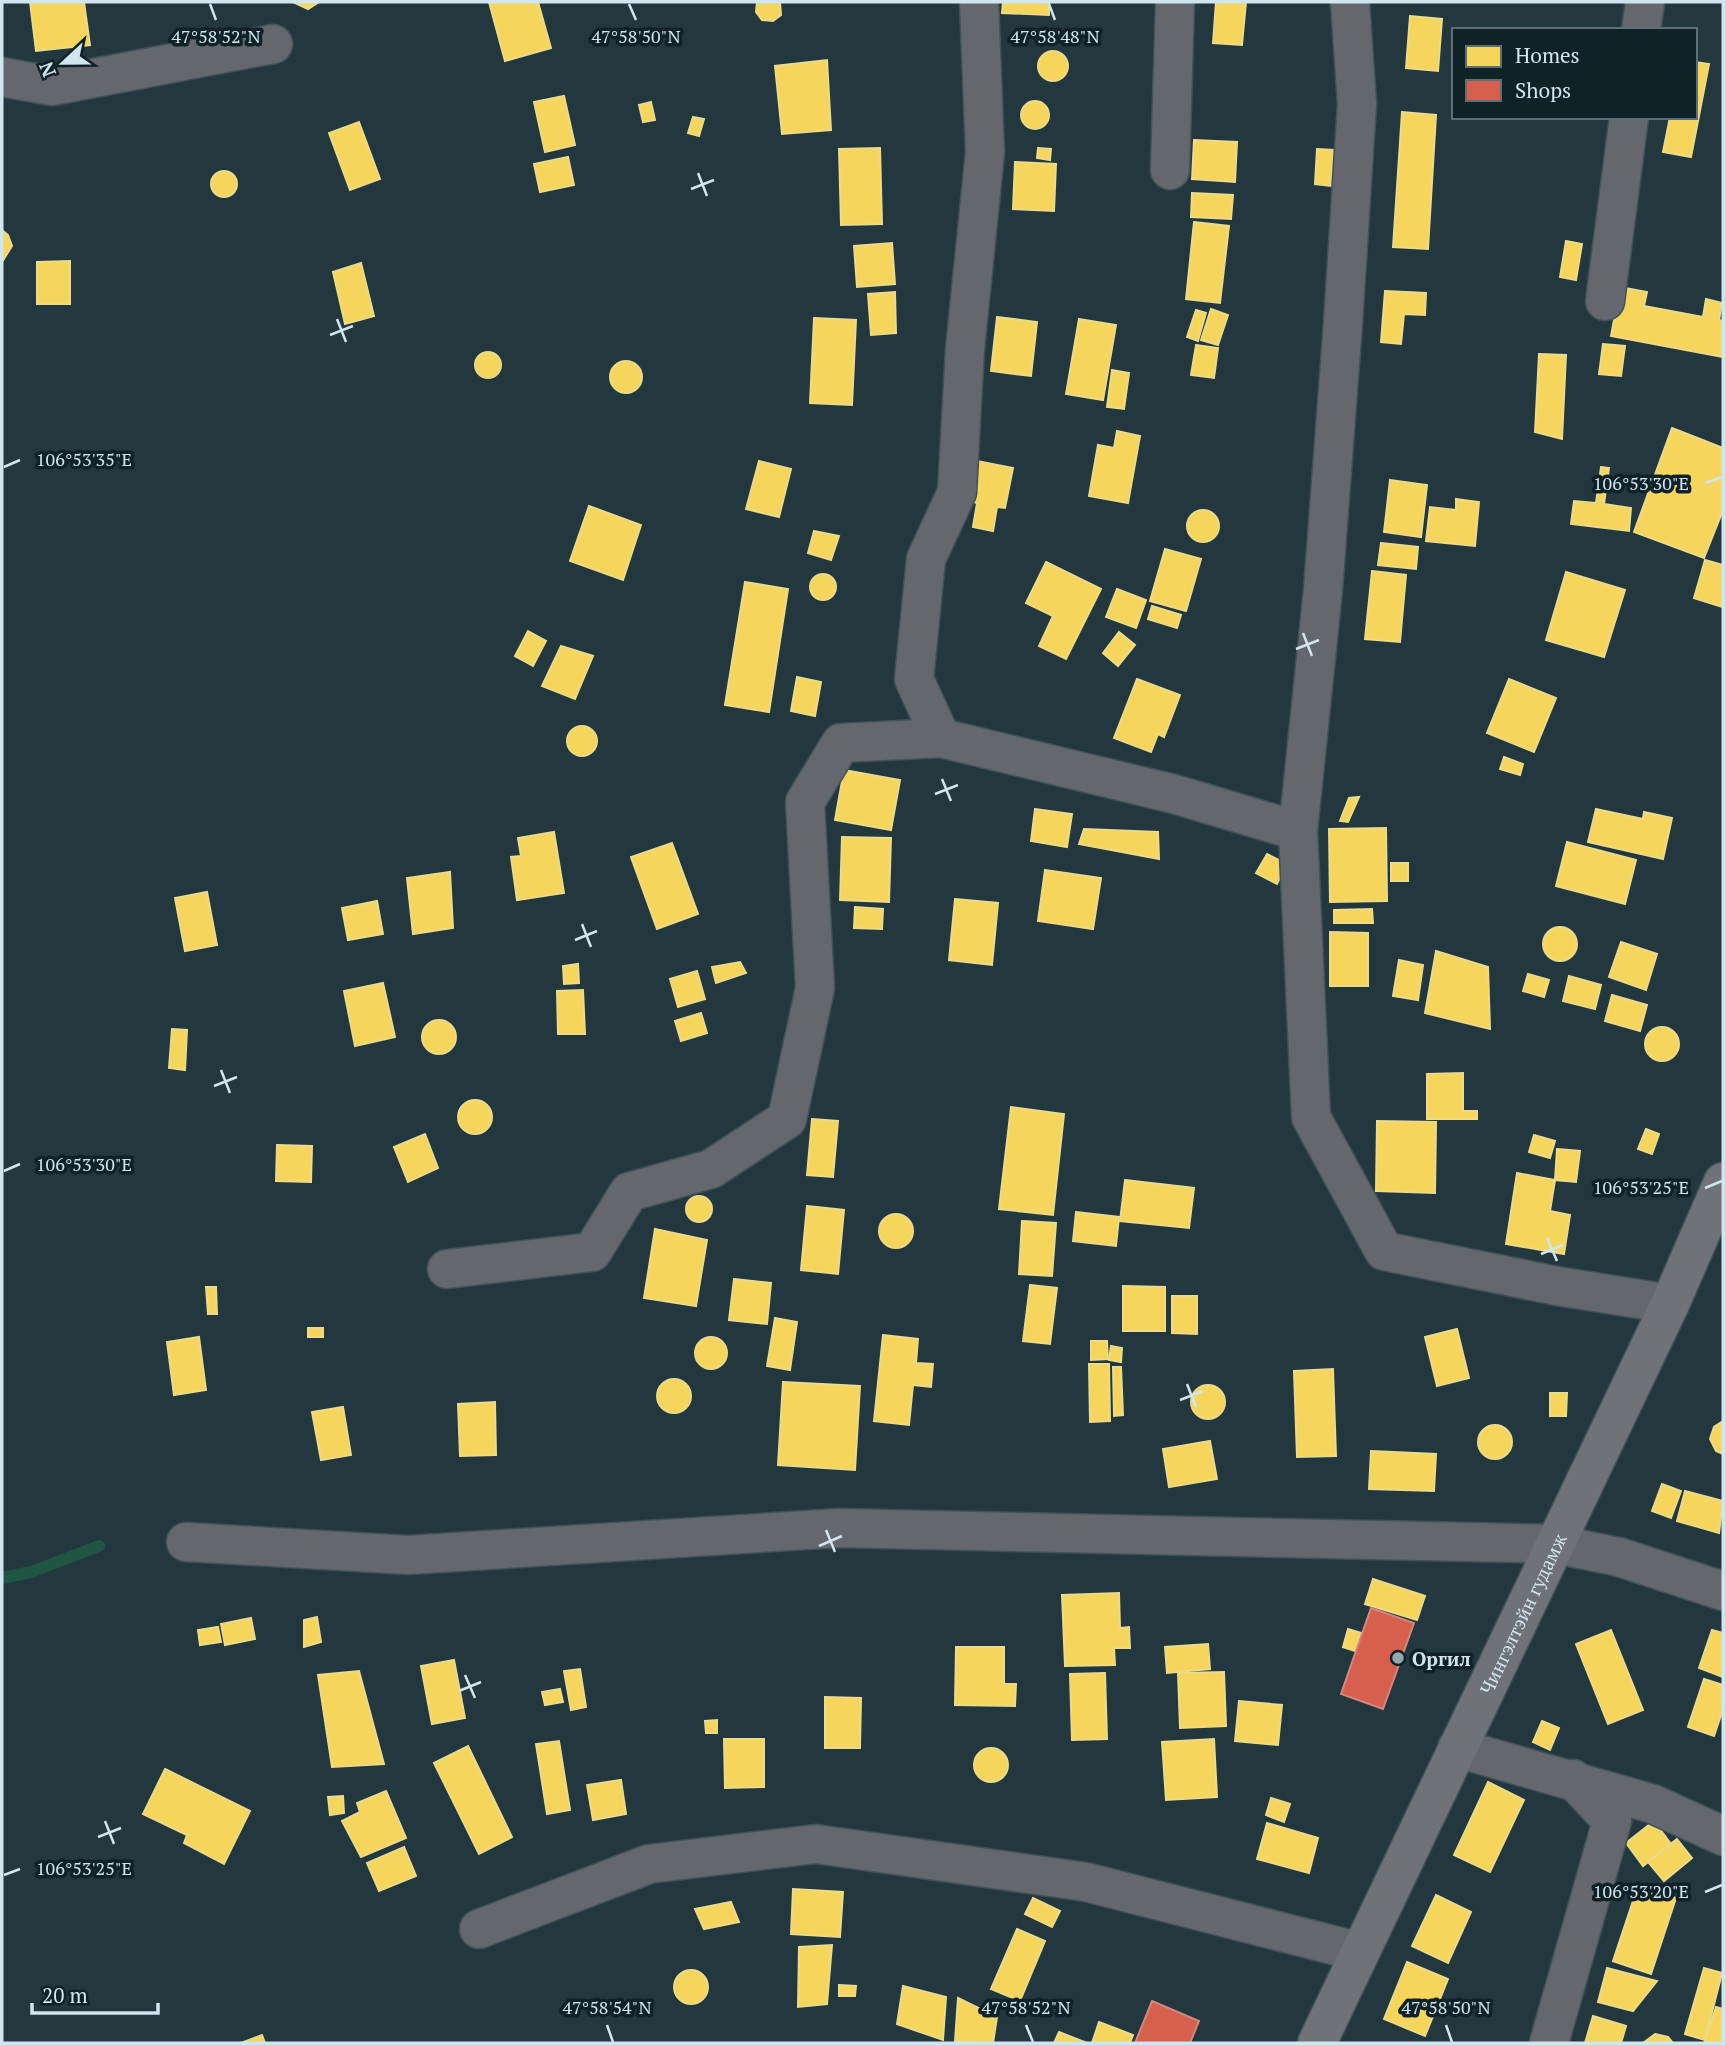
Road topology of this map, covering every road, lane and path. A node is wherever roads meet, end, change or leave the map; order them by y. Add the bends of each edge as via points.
1 (979, 2) edge
2 (1175, 2) edge
3 (1350, 2) edge
4 (1645, 2) edge
5 (1641, 28) edge
6 (274, 44) dead end
7 (2, 77) edge
8 (1629, 119) edge
9 (1170, 170) dead end
10 (1605, 301) dead end
11 (941, 738) junction
12 (1298, 831) junction
13 (1723, 1182) edge
14 (447, 1269) dead end
15 (1670, 1304) junction
16 (186, 1542) dead end
17 (1555, 1544) junction
18 (1723, 1591) edge
19 (1457, 1748) junction
20 (1573, 1779) junction
21 (1723, 1836) edge
22 (479, 1930) dead end
23 (1360, 1952) junction
24 (1317, 2043) edge
25 (1549, 2043) edge

1 - 11 street via 985,152 965,349 957,492 926,559 914,679
2 - 9 street
3 - 12 street via 1357,104 1323,590
4 - 5 street
6 - 7 street via 52,86
8 - 10 street
11 - 12 street via 1174,794
11 - 14 street via 841,743 805,802 815,988 787,1119 711,1169 629,1192 592,1252
12 - 15 street via 1311,1117 1384,1251
13 - 15 main road, Чингэлтэйн гудамж
15 - 17 main road, Чингэлтэйн гудамж
16 - 17 street via 408,1555 839,1528
17 - 18 street via 1619,1557
17 - 19 main road, Чингэлтэйн гудамж
19 - 20 street
19 - 23 main road, Чингэлтэйн гудамж
20 - 21 street via 1653,1804
20 - 25 street via 1612,1821
22 - 23 street via 649,1864 816,1844 1086,1882
23 - 24 main road, Чингэлтэйн гудамж

